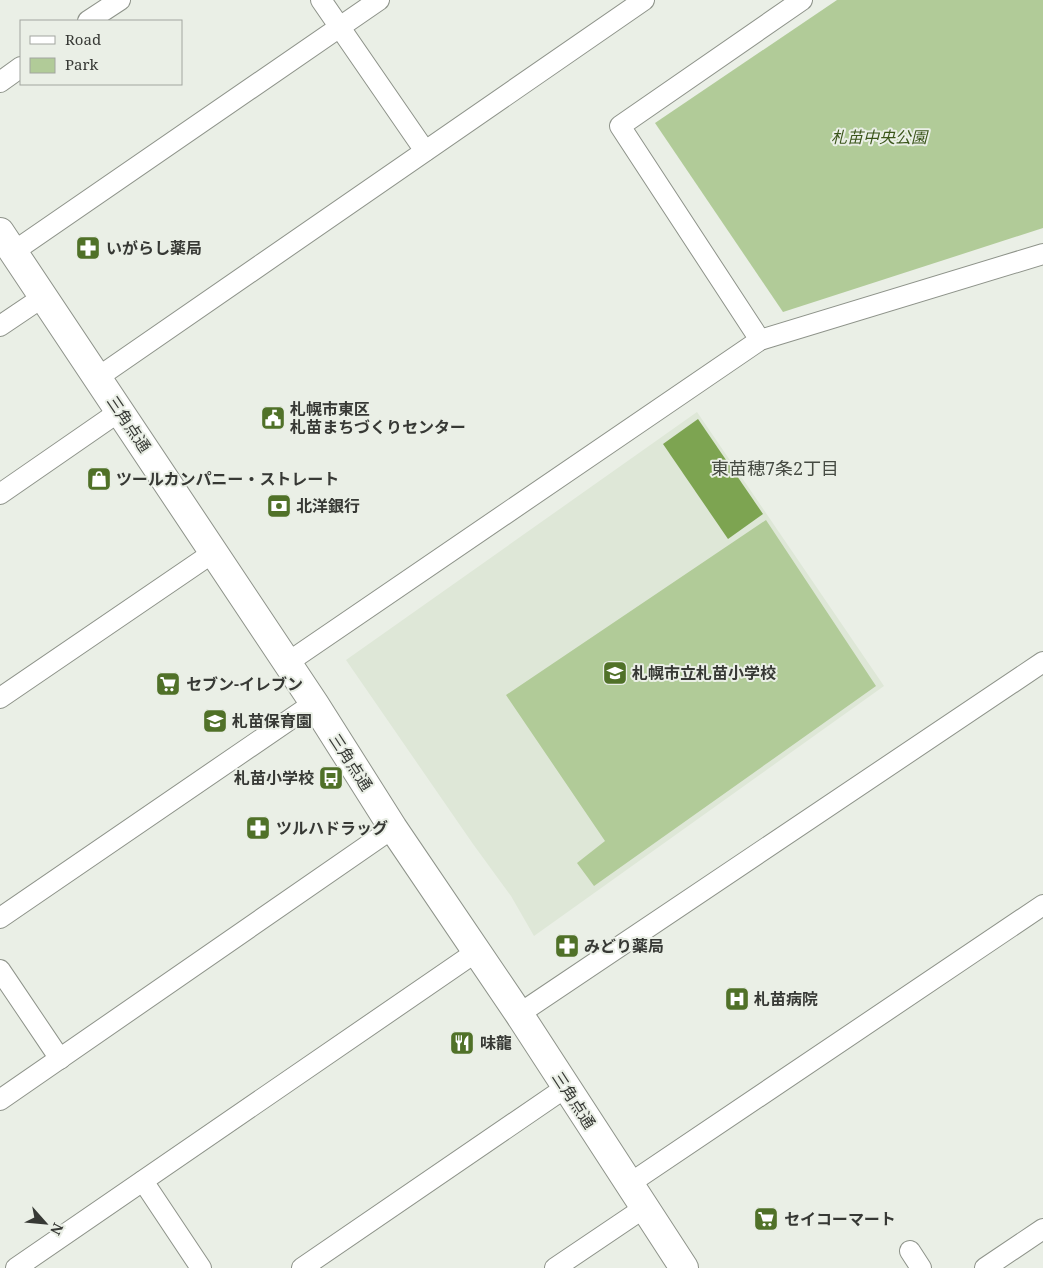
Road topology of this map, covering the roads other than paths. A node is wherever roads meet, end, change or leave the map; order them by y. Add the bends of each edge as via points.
1 (120, 0) edge
2 (321, 0) edge
3 (379, 0) edge
4 (644, 0) edge
5 (802, 0) edge
6 (90, 20) edge
7 (340, 27) junction
8 (20, 68) edge
9 (0, 82) edge
10 (425, 151) junction
11 (6, 242) edge
12 (1043, 254) edge
13 (43, 297) junction
14 (0, 326) edge
15 (760, 340) junction
16 (97, 378) junction
17 (120, 411) junction
18 (0, 494) edge
19 (214, 552) junction
20 (1043, 662) edge
21 (287, 663) junction
22 (0, 698) edge
23 (314, 703) junction
24 (393, 828) junction
25 (1043, 905) edge
26 (0, 918) edge
27 (476, 952) junction
28 (0, 970) edge
29 (519, 1014) junction
30 (60, 1059) junction
31 (565, 1088) junction
32 (0, 1100) edge
33 (143, 1181) junction
34 (629, 1184) junction
35 (644, 1208) junction
36 (1043, 1229) edge
37 (910, 1251) dead end
38 (16, 1268) edge
39 (201, 1268) edge
40 (302, 1268) edge
41 (555, 1268) edge
42 (684, 1268) edge
43 (921, 1268) edge
44 (985, 1268) edge

1 - 6 street
2 - 7 street
3 - 7 street
4 - 10 street
5 - 15 street via 620,126
7 - 10 street
7 - 11 street
8 - 9 street
10 - 16 street
11 - 13 street, 三角点通
12 - 15 street
13 - 14 street
13 - 16 street, 三角点通
15 - 21 street
16 - 17 street, 三角点通
17 - 18 street
17 - 19 street, 三角点通
19 - 21 street, 三角点通
19 - 22 street
20 - 29 street
21 - 23 street, 三角点通
23 - 24 street, 三角点通
23 - 26 street
24 - 27 street, 三角点通
24 - 30 street
25 - 34 street
27 - 29 street, 三角点通
27 - 33 street
28 - 30 street
29 - 31 street, 三角点通
30 - 32 street
31 - 34 street, 三角点通
31 - 40 street
33 - 38 street
33 - 39 street
34 - 35 street, 三角点通
35 - 41 street
35 - 42 street, 三角点通
36 - 44 street
37 - 43 street

